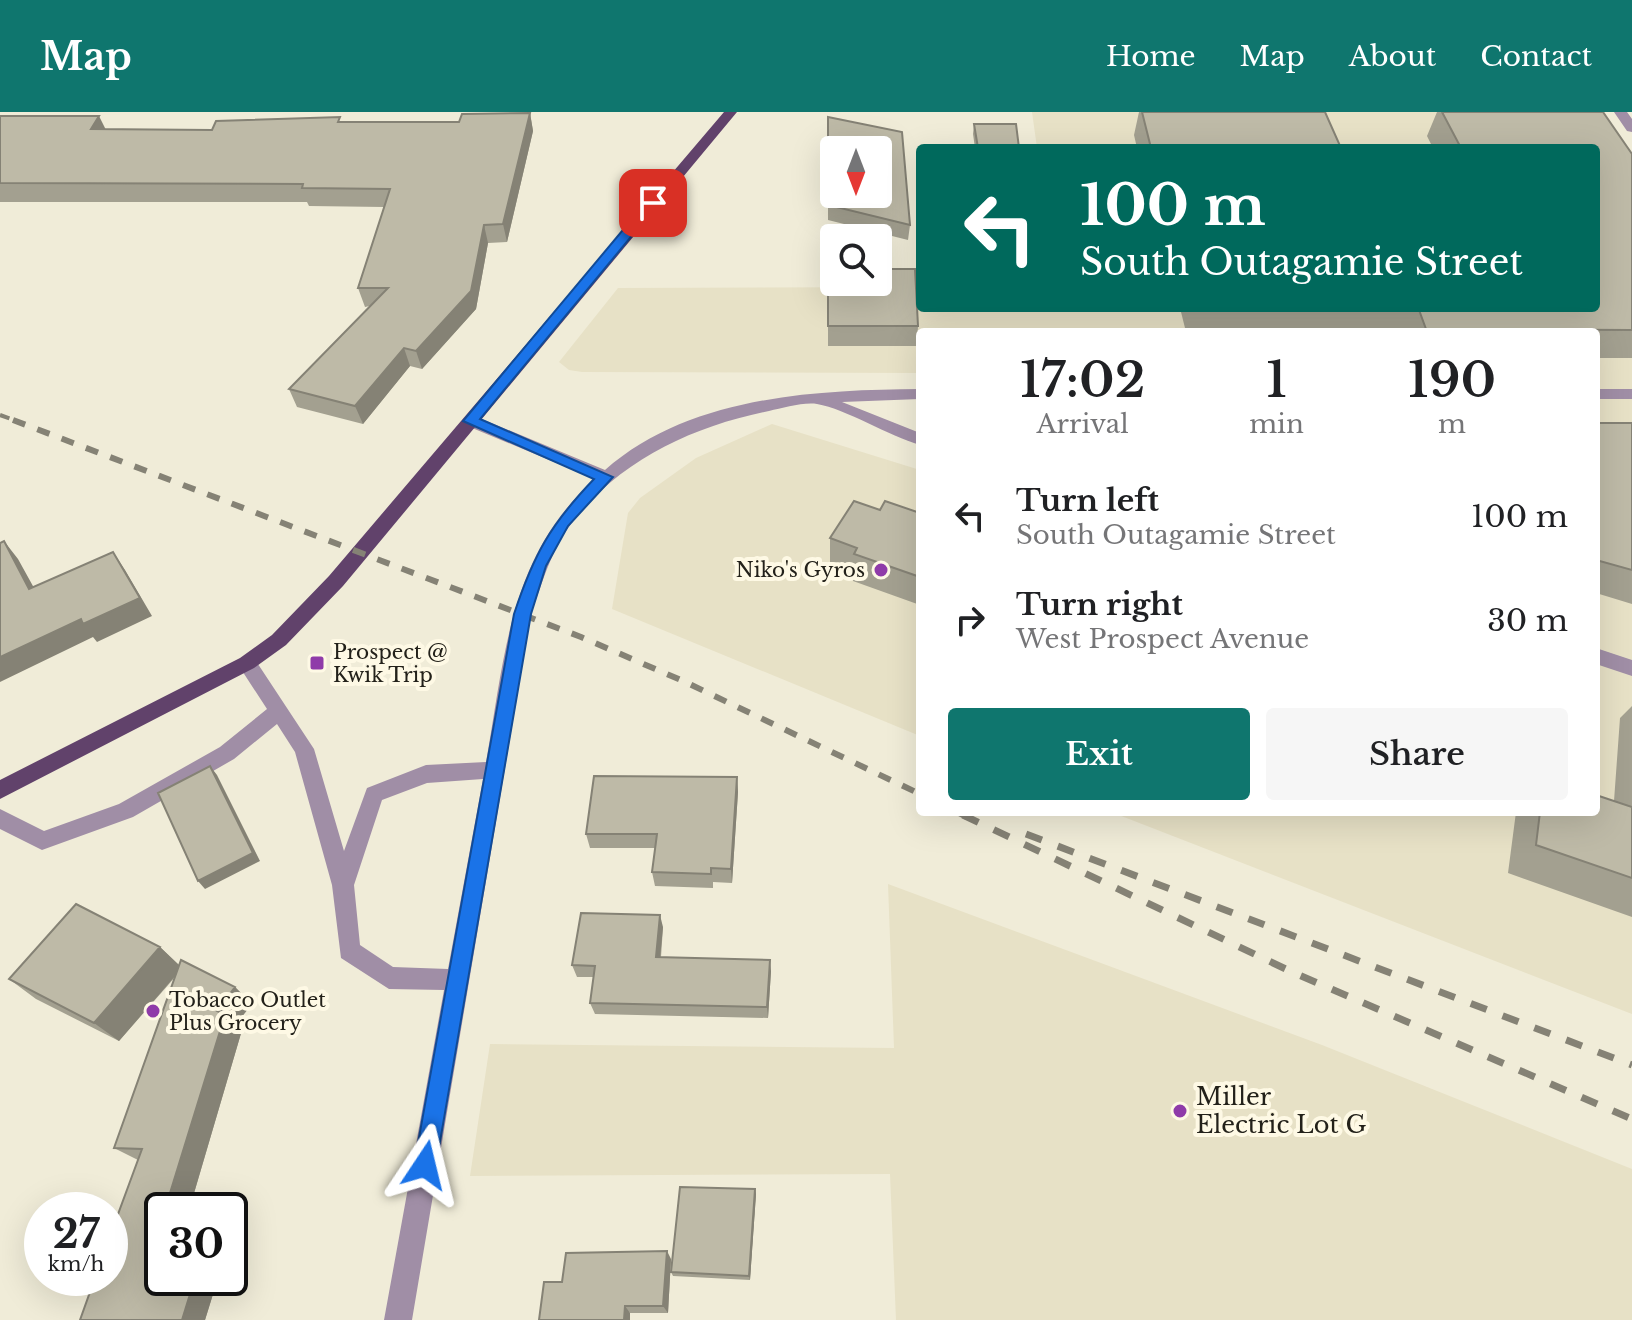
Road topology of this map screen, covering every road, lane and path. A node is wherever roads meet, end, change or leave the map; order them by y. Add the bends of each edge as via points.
1 (731, 112) edge
2 (1620, 112) edge
3 (1632, 128) edge
4 (916, 394) edge
5 (1600, 394) edge
6 (1632, 394) edge
7 (815, 397) junction
8 (471, 421) junction
9 (916, 437) edge
10 (605, 477) junction
11 (1600, 657) edge
12 (247, 663) junction
13 (1632, 668) edge
14 (279, 711) junction
15 (494, 770) junction
16 (0, 790) edge
17 (0, 818) edge
18 (343, 885) junction
19 (460, 980) junction
20 (398, 1320) edge

1 - 8 main road
2 - 3 street
4 - 7 street
5 - 6 street
7 - 9 street
7 - 10 street via 701,421 646,447
8 - 10 street
8 - 12 main road via 311,610
10 - 15 street via 562,523 538,566 522,614
11 - 13 street
12 - 14 street
12 - 16 main road
14 - 17 street via 227,753 126,811 42,841
14 - 18 street via 304,749
15 - 18 street via 426,774 374,794
15 - 19 street
18 - 19 street via 349,951 389,978
19 - 20 street

